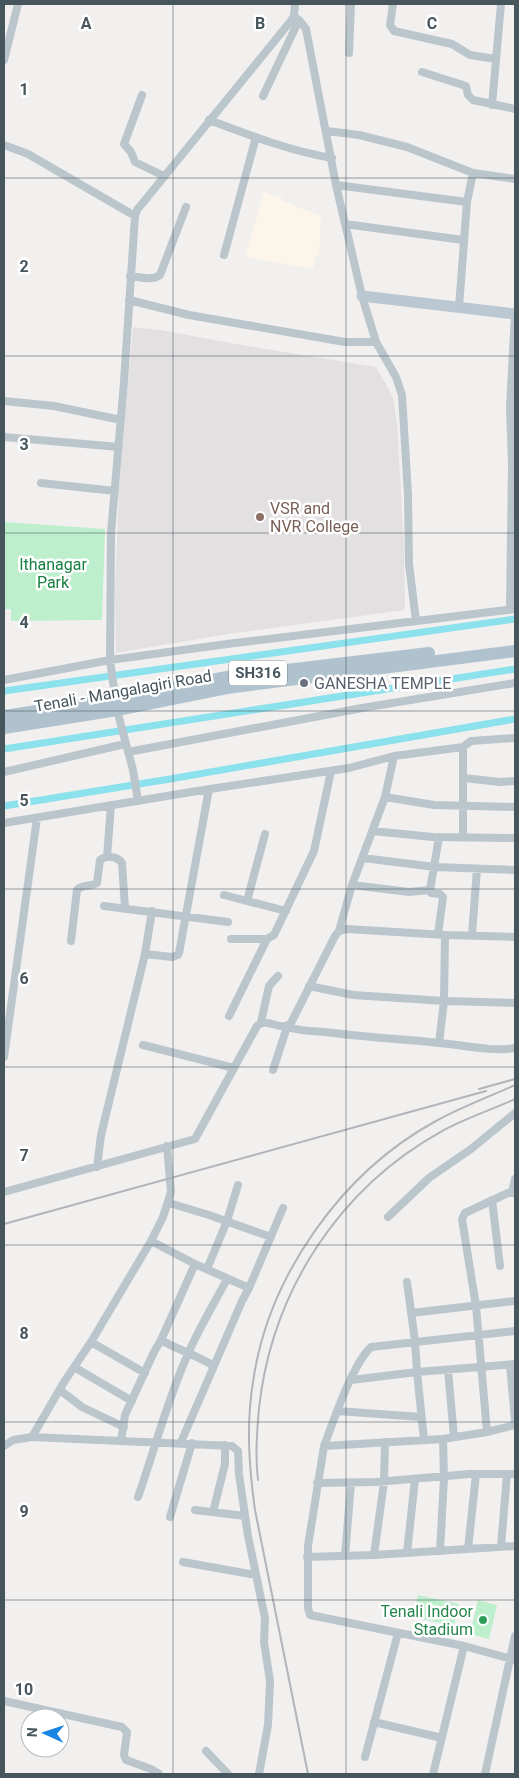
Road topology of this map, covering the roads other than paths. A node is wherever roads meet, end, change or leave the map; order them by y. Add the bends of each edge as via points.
1 (18, 4) edge
2 (295, 4) edge
3 (351, 4) edge
4 (393, 4) edge
5 (501, 4) edge
6 (296, 18) junction
7 (349, 53) dead end
8 (496, 59) junction
9 (4, 60) edge
10 (422, 72) dead end
11 (142, 95) dead end
12 (263, 96) dead end
13 (492, 105) junction
14 (515, 110) edge
15 (209, 120) junction
16 (326, 130) junction
17 (256, 137) junction
18 (4, 145) edge
19 (332, 158) junction
20 (473, 173) junction
21 (164, 176) junction
22 (515, 179) edge
23 (336, 185) junction
24 (467, 202) junction
25 (186, 207) dead end
26 (134, 216) junction
27 (345, 224) junction
28 (463, 240) junction
29 (224, 256) dead end
30 (130, 276) junction
31 (362, 296) junction
32 (129, 300) junction
33 (459, 307) junction
34 (515, 314) edge
35 (376, 342) junction
36 (4, 400) edge
37 (513, 407) edge
38 (121, 420) junction
39 (4, 438) edge
40 (118, 447) junction
41 (514, 464) edge
42 (41, 484) dead end
43 (115, 491) junction
44 (512, 609) edge
45 (416, 621) junction
46 (515, 643) edge
47 (515, 651) edge
48 (111, 663) junction
49 (4, 680) edge
50 (515, 683) edge
51 (116, 705) junction
52 (4, 716) edge
53 (4, 728) edge
54 (515, 738) edge
55 (125, 744) junction
56 (463, 747) junction
57 (128, 752) junction
58 (394, 756) junction
59 (331, 771) junction
60 (4, 772) edge
61 (464, 778) junction
62 (515, 782) edge
63 (209, 789) junction
64 (385, 797) junction
65 (138, 801) junction
66 (110, 805) junction
67 (464, 806) junction
68 (515, 807) edge
69 (37, 818) junction
70 (4, 823) edge
71 (372, 831) junction
72 (265, 834) dead end
73 (439, 837) junction
74 (463, 838) junction
75 (515, 838) edge
76 (107, 857) junction
77 (363, 858) junction
78 (435, 866) junction
79 (477, 869) junction
80 (515, 870) edge
81 (352, 885) junction
82 (430, 890) junction
83 (224, 895) dead end
84 (247, 901) junction
85 (104, 906) dead end
86 (125, 908) junction
87 (152, 911) junction
88 (286, 911) junction
89 (186, 916) junction
90 (228, 922) dead end
91 (339, 931) junction
92 (442, 934) junction
93 (472, 935) junction
94 (515, 937) edge
95 (231, 939) dead end
96 (267, 939) junction
97 (71, 941) dead end
98 (145, 954) junction
99 (278, 976) dead end
100 (309, 986) junction
101 (444, 1001) junction
102 (515, 1003) edge
103 (229, 1016) dead end
104 (261, 1022) junction
105 (287, 1027) junction
106 (439, 1043) junction
107 (143, 1044) dead end
108 (515, 1048) edge
109 (4, 1057) edge
110 (234, 1068) junction
111 (273, 1070) dead end
112 (515, 1113) edge
113 (167, 1146) junction
114 (97, 1167) junction
115 (515, 1179) edge
116 (238, 1185) dead end
117 (4, 1192) edge
118 (514, 1192) edge
119 (492, 1200) junction
120 (169, 1203) junction
121 (282, 1208) dead end
122 (388, 1217) dead end
123 (227, 1221) junction
124 (272, 1237) junction
125 (151, 1241) junction
126 (194, 1264) junction
127 (500, 1266) dead end
128 (207, 1269) junction
129 (227, 1279) junction
130 (407, 1282) dead end
131 (249, 1288) junction
132 (515, 1301) edge
133 (476, 1306) junction
134 (411, 1313) junction
135 (515, 1331) edge
136 (478, 1335) junction
137 (161, 1340) junction
138 (415, 1341) junction
139 (91, 1342) junction
140 (188, 1354) junction
141 (513, 1364) edge
142 (214, 1366) junction
143 (74, 1367) junction
144 (482, 1367) junction
145 (448, 1370) junction
146 (416, 1372) junction
147 (146, 1373) junction
148 (351, 1380) junction
149 (60, 1390) junction
150 (132, 1402) junction
151 (337, 1411) junction
152 (422, 1417) junction
153 (515, 1421) edge
154 (515, 1425) edge
155 (124, 1427) junction
156 (487, 1432) junction
157 (32, 1437) junction
158 (454, 1437) junction
159 (443, 1439) junction
160 (424, 1440) junction
161 (121, 1441) junction
162 (157, 1442) junction
163 (181, 1442) junction
164 (385, 1442) junction
165 (192, 1443) junction
166 (225, 1445) junction
167 (4, 1446) edge
168 (324, 1446) junction
169 (476, 1474) junction
170 (511, 1474) edge
171 (444, 1478) junction
172 (415, 1479) junction
173 (384, 1482) junction
174 (317, 1483) junction
175 (351, 1483) junction
176 (138, 1497) dead end
177 (195, 1510) dead end
178 (213, 1512) junction
179 (245, 1516) junction
180 (170, 1517) dead end
181 (515, 1546) edge
182 (501, 1547) junction
183 (468, 1549) junction
184 (440, 1551) junction
185 (408, 1553) junction
186 (374, 1555) junction
187 (345, 1556) junction
188 (307, 1557) junction
189 (183, 1562) dead end
190 (256, 1576) junction
191 (398, 1633) junction
192 (515, 1636) edge
193 (464, 1646) junction
194 (513, 1659) edge
195 (4, 1701) edge
196 (374, 1722) junction
197 (442, 1738) junction
198 (206, 1752) dead end
199 (366, 1757) dead end
200 (159, 1774) edge
201 (228, 1774) edge
202 (259, 1774) edge
203 (433, 1774) edge
204 (485, 1774) edge

1 - 9 street
2 - 6 street
3 - 7 street
4 - 8 street via 390,25 394,31 452,44 470,55
5 - 8 street
6 - 12 street
6 - 15 street
6 - 16 street via 306,32
8 - 13 street
10 - 13 street via 462,84 466,86 470,99
11 - 21 street via 124,144 135,162
13 - 14 street
15 - 17 street
15 - 21 street
16 - 19 street
16 - 20 street via 407,146
17 - 19 street via 308,154
17 - 29 street
18 - 26 street via 28,154
19 - 23 street
20 - 22 street
20 - 24 street
21 - 26 street
23 - 24 street
23 - 27 street
24 - 28 street
25 - 30 street via 160,275 156,278
26 - 30 street
27 - 28 street
27 - 31 street
28 - 33 street
30 - 32 street
31 - 33 street
31 - 35 street
32 - 35 street via 189,315 345,342
32 - 38 street
33 - 34 street
34 - 37 street
35 - 45 street via 396,377 402,395 409,564
36 - 38 street via 54,406
37 - 41 street
38 - 40 street
39 - 40 street
40 - 43 street
41 - 44 street
42 - 43 street
43 - 48 street via 111,533
44 - 45 street
45 - 48 street
46 - 51 main road, Tenali - Mangalagiri Road / SH316 via 227,676
47 - 51 main road, Tenali - Mangalagiri Road / SH316
48 - 49 street
48 - 51 street
50 - 57 street
51 - 52 main road, Tenali - Mangalagiri Road / SH316
51 - 53 main road, Tenali - Mangalagiri Road / SH316
51 - 55 street
54 - 56 street via 472,741
55 - 57 street
55 - 60 street
56 - 58 street
56 - 61 street
57 - 65 street
58 - 59 street
58 - 64 street
59 - 63 street
59 - 88 street via 314,851
61 - 62 street
61 - 67 street
63 - 65 street
63 - 89 street
64 - 67 street
64 - 71 street
65 - 66 street
66 - 69 street
66 - 76 street
67 - 68 street
67 - 74 street
69 - 70 street
69 - 109 street
71 - 73 street
71 - 77 street
72 - 84 street
73 - 74 street
73 - 78 street
74 - 75 street
76 - 86 street via 117,858 122,863
76 - 97 street via 100,860 97,883 77,890
77 - 78 street
77 - 81 street
78 - 79 street
78 - 82 street
79 - 80 street
79 - 93 street
81 - 82 street via 409,892
81 - 91 street
82 - 92 street via 443,897
83 - 84 street
84 - 88 street
85 - 86 street
86 - 87 street
87 - 89 street
87 - 98 street
88 - 96 street via 274,935
89 - 90 street
89 - 98 street via 178,955
91 - 92 street
91 - 100 street
92 - 93 street
92 - 101 street
93 - 94 street
95 - 96 street
96 - 103 street
98 - 114 street via 101,1135
99 - 104 street via 269,986
100 - 101 street via 352,995
100 - 105 street
101 - 102 street
101 - 106 street
104 - 105 street
104 - 110 street
105 - 106 street via 309,1032
105 - 111 street
106 - 108 street via 499,1050
107 - 110 street
110 - 113 street via 195,1139
112 - 122 street via 429,1178
113 - 114 street
113 - 120 street
114 - 117 street
115 - 118 street
116 - 123 street
118 - 119 street
119 - 127 street
119 - 133 street via 465,1214 462,1219
120 - 123 street
120 - 125 street
121 - 124 street
123 - 124 street
123 - 128 street
124 - 131 street
125 - 126 street
125 - 139 street
126 - 128 street
126 - 137 street
128 - 129 street
129 - 131 street
129 - 140 street
130 - 134 street
131 - 142 street
132 - 133 street
133 - 134 street
133 - 136 street
134 - 138 street
135 - 136 street
136 - 138 street
136 - 144 street
137 - 140 street
137 - 147 street
138 - 146 street
138 - 148 street via 371,1347
139 - 143 street
139 - 147 street
140 - 142 street
140 - 162 street
141 - 144 street
141 - 153 street
142 - 163 street
143 - 149 street
143 - 150 street
144 - 145 street
144 - 156 street
145 - 146 street
145 - 158 street
146 - 148 street
146 - 152 street
147 - 150 street
148 - 151 street
149 - 155 street via 82,1407
149 - 157 street
150 - 155 street via 125,1415
151 - 152 street
151 - 168 street
152 - 160 street
154 - 156 street
155 - 161 street
156 - 158 street
157 - 161 street
157 - 167 street via 13,1440
158 - 159 street
159 - 160 street
159 - 171 street
160 - 164 street
161 - 162 street
162 - 163 street
162 - 176 street
163 - 165 street
164 - 168 street
164 - 173 street
165 - 166 street
165 - 180 street
166 - 178 street via 225,1464
166 - 179 street via 238,1451
168 - 174 street
169 - 170 street
169 - 171 street
169 - 183 street
170 - 182 street
171 - 172 street
171 - 184 street
172 - 173 street
172 - 185 street
173 - 175 street
173 - 186 street
174 - 175 street
174 - 188 street
175 - 187 street
177 - 178 street
178 - 179 street
179 - 190 street
181 - 182 street
182 - 183 street
183 - 184 street
184 - 185 street
185 - 186 street
186 - 187 street
187 - 188 street
188 - 191 street via 310,1615
189 - 190 street
190 - 202 street via 266,1625 264,1642 271,1694
191 - 193 street
191 - 196 street
192 - 194 street
193 - 194 street
193 - 197 street
194 - 204 street
195 - 200 street via 122,1727 127,1732 126,1760
196 - 197 street
196 - 199 street
197 - 203 street
198 - 201 street

